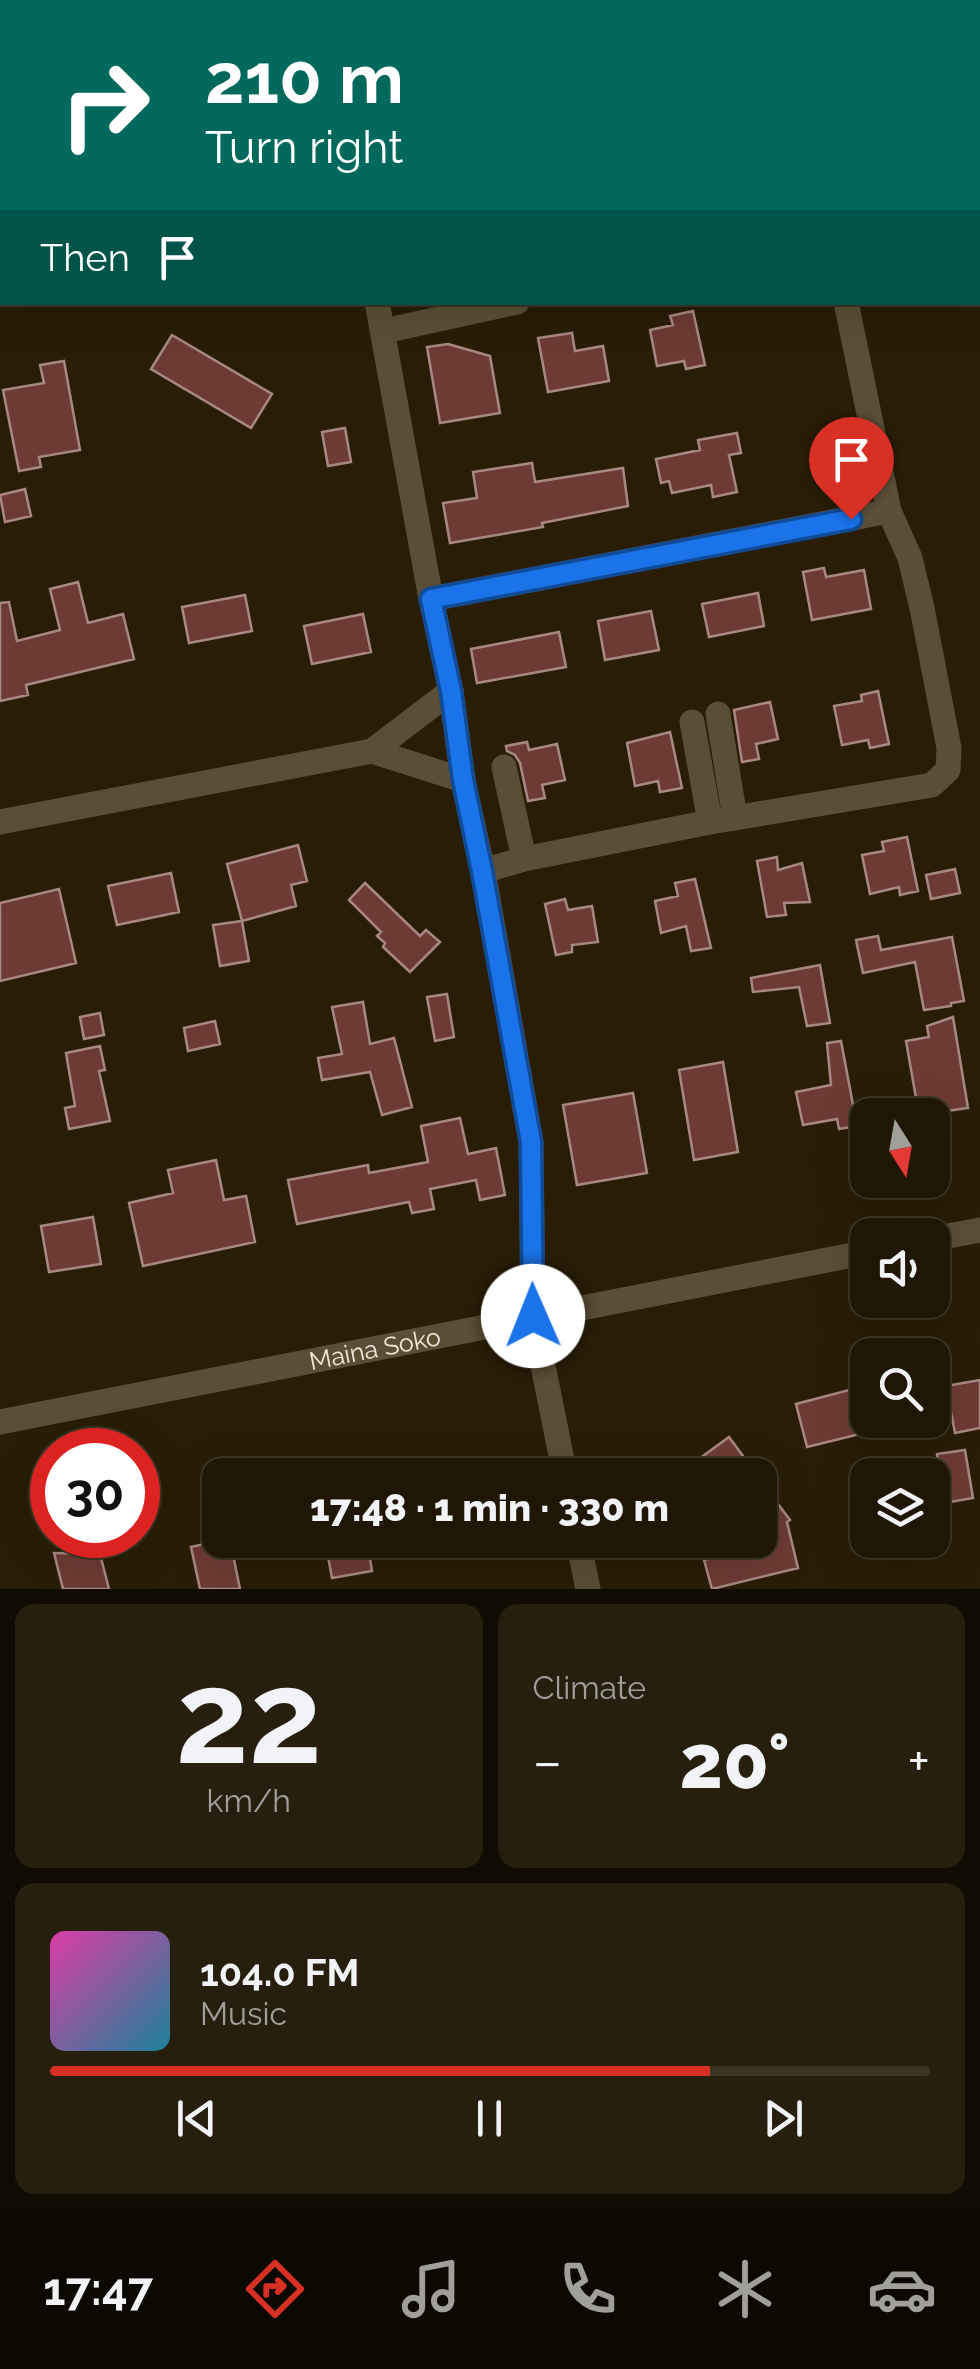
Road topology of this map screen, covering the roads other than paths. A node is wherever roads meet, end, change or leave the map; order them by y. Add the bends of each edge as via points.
1 (378, 305) edge
2 (503, 305) edge
3 (847, 305) edge
4 (384, 331) junction
5 (890, 511) junction
6 (431, 599) junction
7 (451, 691) junction
8 (705, 718) dead end
9 (372, 751) junction
10 (504, 767) dead end
11 (463, 780) junction
12 (723, 820) junction
13 (0, 822) edge
14 (524, 859) junction
15 (482, 871) junction
16 (980, 1230) edge
17 (950, 1236) edge
18 (850, 1255) edge
19 (533, 1316) junction
20 (0, 1422) edge
21 (562, 1458) edge
22 (582, 1558) edge
23 (588, 1589) edge

1 - 4 street
2 - 4 street
3 - 5 street
4 - 6 street
5 - 6 street
5 - 12 street via 922,608 948,770 932,785
6 - 7 street
7 - 9 street
7 - 11 street
8 - 12 street
9 - 11 street
9 - 13 street
10 - 14 street
11 - 15 street
12 - 14 street
14 - 15 street
15 - 19 street via 531,1142
16 - 17 street
18 - 19 street, Maina Soko
19 - 20 street, Maina Soko
19 - 21 street
22 - 23 street

